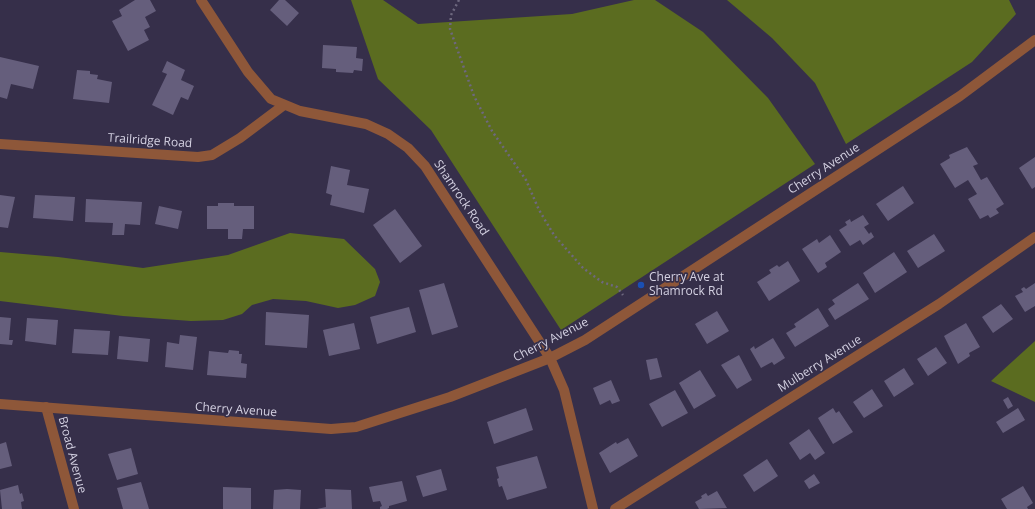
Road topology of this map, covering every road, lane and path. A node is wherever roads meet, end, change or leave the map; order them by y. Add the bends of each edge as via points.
1 (201, 0) edge
2 (459, 0) edge
3 (1035, 40) edge
4 (284, 105) junction
5 (0, 144) edge
6 (1035, 237) edge
7 (622, 295) dead end
8 (550, 358) junction
9 (0, 404) edge
10 (46, 407) junction
11 (74, 509) edge
12 (593, 509) edge
13 (615, 509) edge

1 - 4 street, Shamrock Road via 255,81 271,98
2 - 7 path via 451,15 450,29 474,96 492,131 526,180 538,210 554,235 583,268 602,282 617,287
3 - 8 street, Cherry Avenue via 960,96 585,340
4 - 5 street, Trailridge Road via 240,138 212,155 198,157
4 - 8 street, Shamrock Road via 300,111 366,124 388,134 408,148 425,166
6 - 13 street, Mulberry Avenue via 939,304
8 - 10 street, Cherry Avenue via 450,397 356,427 331,429 247,424
8 - 12 street, Shamrock Road via 564,390
9 - 10 street, Cherry Avenue
10 - 11 street, Broad Avenue

